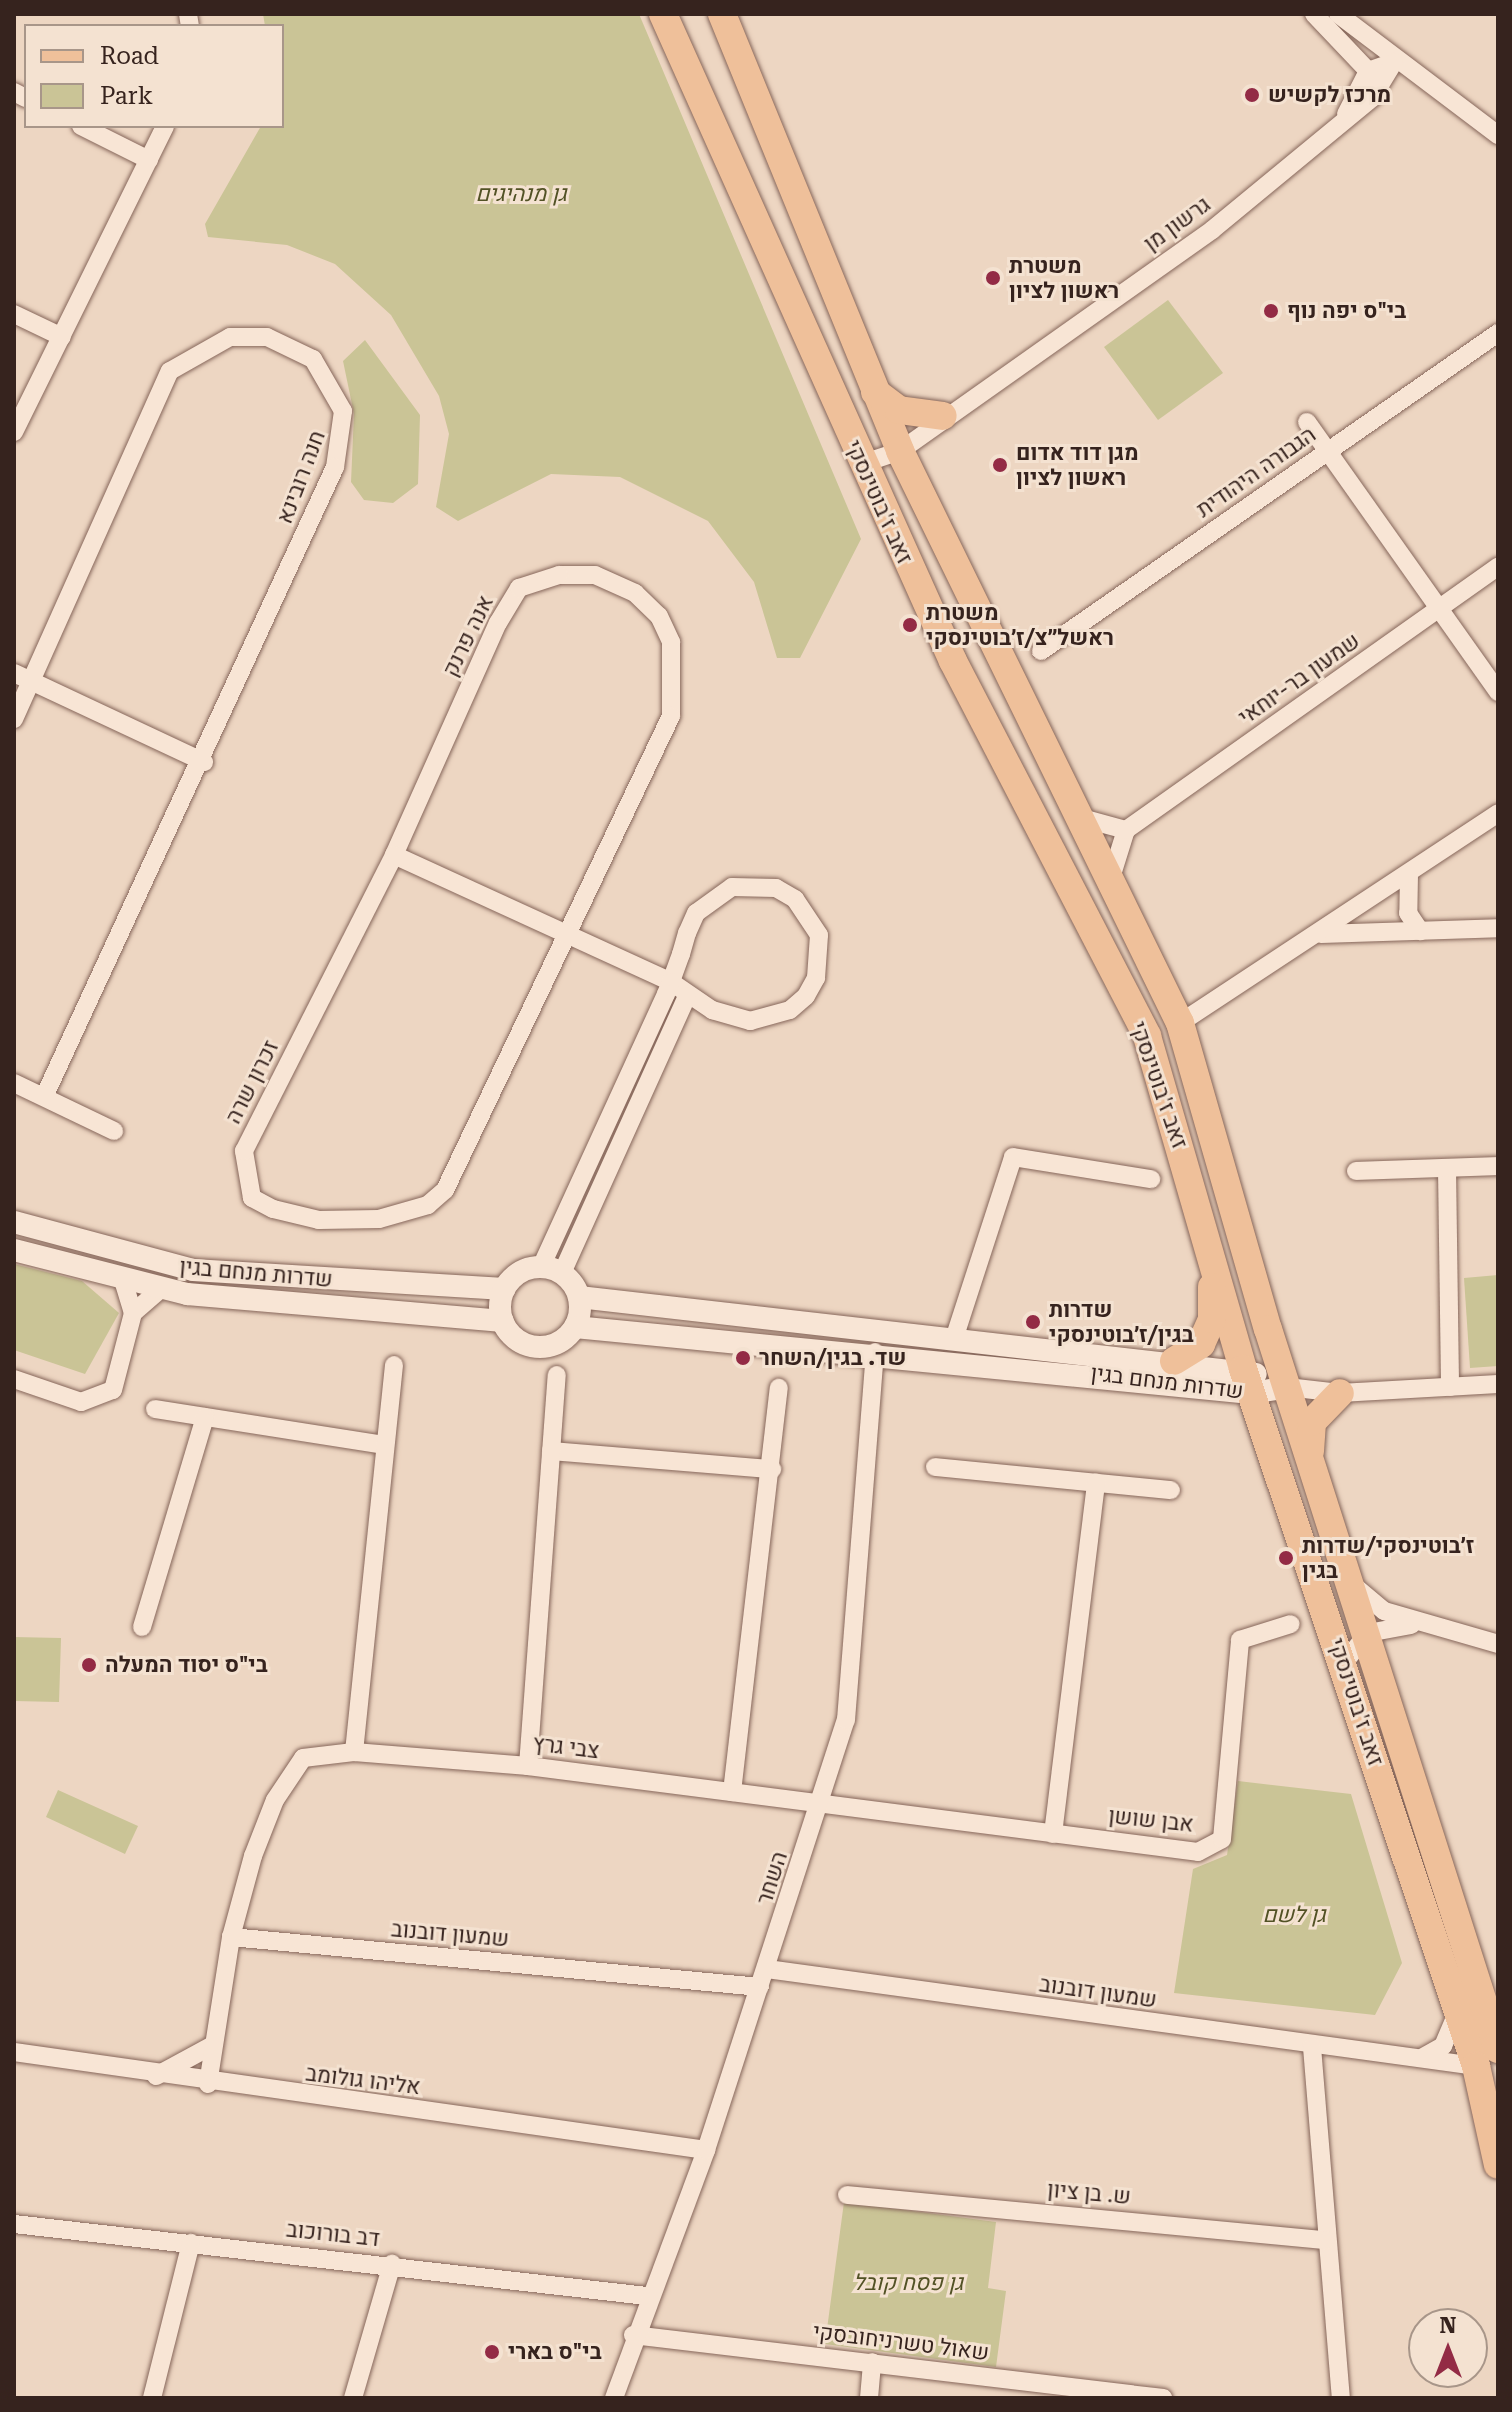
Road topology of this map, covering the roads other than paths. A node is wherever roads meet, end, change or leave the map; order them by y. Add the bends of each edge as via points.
1 (663, 14) edge
2 (722, 14) edge
3 (1338, 14) edge
4 (1317, 15) edge
5 (1394, 62) junction
6 (1368, 71) junction
7 (1343, 120) junction
8 (85, 128) edge
9 (164, 128) edge
10 (1498, 135) edge
11 (149, 160) junction
12 (14, 314) edge
13 (1498, 333) edge
14 (62, 337) junction
15 (875, 392) junction
16 (948, 414) junction
17 (1307, 422) dead end
18 (14, 432) edge
19 (898, 446) junction
20 (1329, 451) junction
21 (861, 464) junction
22 (1498, 567) edge
23 (1443, 607) junction
24 (1041, 651) dead end
25 (14, 673) edge
26 (32, 681) junction
27 (1498, 692) edge
28 (14, 719) edge
29 (204, 762) junction
30 (1498, 813) edge
31 (1078, 817) junction
32 (1126, 830) junction
33 (394, 855) junction
34 (1409, 874) junction
35 (1110, 881) junction
36 (1498, 928) edge
37 (1420, 931) junction
38 (567, 934) junction
39 (1321, 934) junction
40 (671, 982) junction
41 (687, 996) junction
42 (1180, 1023) junction
43 (14, 1083) edge
44 (44, 1097) junction
45 (114, 1131) dead end
46 (1498, 1166) edge
47 (1447, 1168) junction
48 (1356, 1171) dead end
49 (1151, 1179) dead end
50 (14, 1222) edge
51 (14, 1250) edge
52 (1210, 1255) junction
53 (551, 1270) junction
54 (123, 1281) junction
55 (504, 1289) junction
56 (159, 1290) junction
57 (579, 1297) junction
58 (133, 1313) junction
59 (503, 1321) junction
60 (575, 1327) junction
61 (954, 1339) junction
62 (875, 1352) junction
63 (1174, 1361) junction
64 (394, 1365) dead end
65 (557, 1375) dead end
66 (14, 1379) edge
67 (1247, 1381) junction
68 (1498, 1384) edge
69 (1287, 1387) junction
70 (1450, 1387) junction
71 (779, 1388) dead end
72 (1340, 1393) junction
73 (155, 1409) dead end
74 (205, 1417) junction
75 (354, 1440) junction
76 (384, 1445) junction
77 (551, 1451) junction
78 (1309, 1456) junction
79 (935, 1467) dead end
80 (772, 1469) junction
81 (381, 1473) junction
82 (1096, 1483) junction
83 (1171, 1490) dead end
84 (1353, 1585) junction
85 (1291, 1624) dead end
86 (1417, 1624) junction
87 (142, 1627) dead end
88 (1368, 1633) junction
89 (1498, 1644) edge
90 (1343, 1664) junction
91 (354, 1752) junction
92 (528, 1766) junction
93 (732, 1792) junction
94 (822, 1802) junction
95 (1053, 1834) junction
96 (231, 1937) junction
97 (767, 1969) junction
98 (760, 1987) junction
99 (1458, 2011) junction
100 (211, 2046) junction
101 (1312, 2047) junction
102 (14, 2052) edge
103 (1423, 2057) junction
104 (1487, 2057) edge
105 (156, 2076) junction
106 (208, 2084) junction
107 (706, 2150) junction
108 (1498, 2165) edge
109 (847, 2195) dead end
110 (14, 2224) edge
111 (1326, 2240) junction
112 (191, 2243) junction
113 (392, 2264) junction
114 (647, 2296) junction
115 (633, 2335) junction
116 (872, 2362) junction
117 (152, 2398) edge
118 (353, 2398) edge
119 (614, 2398) edge
120 (869, 2398) edge
121 (1163, 2398) edge
122 (1341, 2398) edge

1 - 21 main road, זאב ז'בוטינסקי
2 - 15 main road, זאב ז'בוטינסקי
3 - 5 street
4 - 6 street
5 - 6 street
5 - 7 street, גרשון מן via 1372,98
5 - 10 street
6 - 7 street, גרשון מן
7 - 16 street, גרשון מן via 1212,230
8 - 11 street
9 - 11 street
11 - 14 street
12 - 14 street
13 - 20 street, הגבורה היהודית
14 - 18 street
15 - 16 main road via 899,410
15 - 19 main road, זאב ז'בוטינסקי
16 - 19 street, גרשון מן
17 - 20 street
19 - 21 street, גרשון מן
19 - 31 main road, זאב ז'בוטינסקי
20 - 23 street
20 - 24 street, הגבורה היהודית
21 - 52 main road, זאב ז'בוטינסקי via 953,661 1147,1036
22 - 23 street, שמעון בר-יוחאי
23 - 27 street
23 - 32 street, שמעון בר-יוחאי
25 - 26 street
26 - 28 street, חנה רובינא
26 - 29 street
26 - 29 street, חנה רובינא via 170,371 230,337 267,337 313,359 334,385 345,431
29 - 44 street, חנה רובינא
30 - 34 street
31 - 32 street
31 - 35 main road, זאב ז'בוטינסקי
32 - 35 street
33 - 38 street
33 - 38 street, אנה פרנק via 519,588 559,575 595,575 635,593 671,642 671,716
33 - 38 street, זכרון שרה via 244,1151 252,1198 273,1209 319,1220 379,1219 437,1197
34 - 37 street via 1408,913
34 - 39 street
35 - 42 main road, זאב ז'בוטינסקי
36 - 37 street
37 - 39 street
38 - 40 street
39 - 42 street
40 - 41 street
40 - 41 street via 696,913 732,887 776,888 810,915 821,951 816,978 790,1010 750,1021
40 - 53 street
41 - 53 street
42 - 69 main road, זאב ז'בוטינסקי
43 - 44 street
44 - 45 street
46 - 47 street
47 - 48 street
47 - 70 street
49 - 61 street via 1013,1157
50 - 55 street, שדרות מנחם בגין via 193,1270
51 - 54 street, שדרות מנחם בגין
52 - 63 main road via 1212,1319 1201,1344
52 - 67 main road, זאב ז'בוטינסקי
53 - 55 street via 520,1272
53 - 57 street
54 - 56 street, שדרות מנחם בגין
54 - 58 street
55 - 59 street
56 - 58 street
56 - 59 street, שדרות מנחם בגין
57 - 60 street
57 - 61 street, שדרות מנחם בגין
58 - 66 street via 113,1390 100,1400 81,1402
59 - 60 street via 518,1340 540,1346
60 - 62 street, שדרות מנחם בגין
61 - 63 street, שדרות מנחם בגין
62 - 67 street, שדרות מנחם בגין
62 - 94 street, השחר via 846,1720
63 - 67 street, שדרות מנחם בגין
64 - 76 street
65 - 77 street
67 - 69 street, שדרות מנחם בגין
67 - 90 main road, זאב ז'בוטינסקי
68 - 70 street
69 - 72 street
69 - 78 main road, זאב ז'בוטינסקי
70 - 72 street
71 - 80 street
72 - 78 main road via 1312,1422
73 - 74 street
74 - 75 street
74 - 87 street
75 - 76 street
75 - 81 street
76 - 81 street
77 - 80 street
77 - 92 street
78 - 84 main road, זאב ז'בוטינסקי
79 - 82 street
80 - 93 street
81 - 91 street
82 - 83 street
82 - 95 street
84 - 86 street via 1384,1611
84 - 88 main road, זאב ז'בוטינסקי
85 - 95 street, אבן שושן via 1240,1640 1222,1839 1198,1852
86 - 88 street
86 - 89 street
88 - 90 street
88 - 104 main road, זאב ז'בוטינסקי
90 - 99 main road, זאב ז'בוטינסקי
91 - 92 street, צבי גרץ
91 - 96 street, צבי גרץ via 303,1758 275,1800
92 - 93 street, צבי גרץ
93 - 94 street, צבי גרץ
94 - 95 street, אבן שושן
94 - 97 street, השחר
96 - 98 street, שמעון דובנוב
96 - 100 street
97 - 98 street, השחר
97 - 101 street, שמעון דובנוב
98 - 107 street, השחר
99 - 103 street via 1443,2046
99 - 104 main road, זאב ז'בוטינסקי
100 - 105 street
100 - 106 street
101 - 103 street, שמעון דובנוב
101 - 111 street
102 - 105 street, אליהו גולומב
103 - 104 street, שמעון דובנוב
104 - 108 main road, זאב ז'בוטינסקי
105 - 106 street, אליהו גולומב
106 - 107 street, אליהו גולומב
107 - 114 street, השחר
109 - 111 street, ש. בן ציון
110 - 112 street, דב בורוכוב
111 - 122 street
112 - 113 street, דב בורוכוב
112 - 117 street
113 - 114 street, דב בורוכוב
113 - 118 street
114 - 115 street, השחר
115 - 116 street, שאול טשרניחובסקי
115 - 119 street, השחר
116 - 120 street
116 - 121 street, שאול טשרניחובסקי

